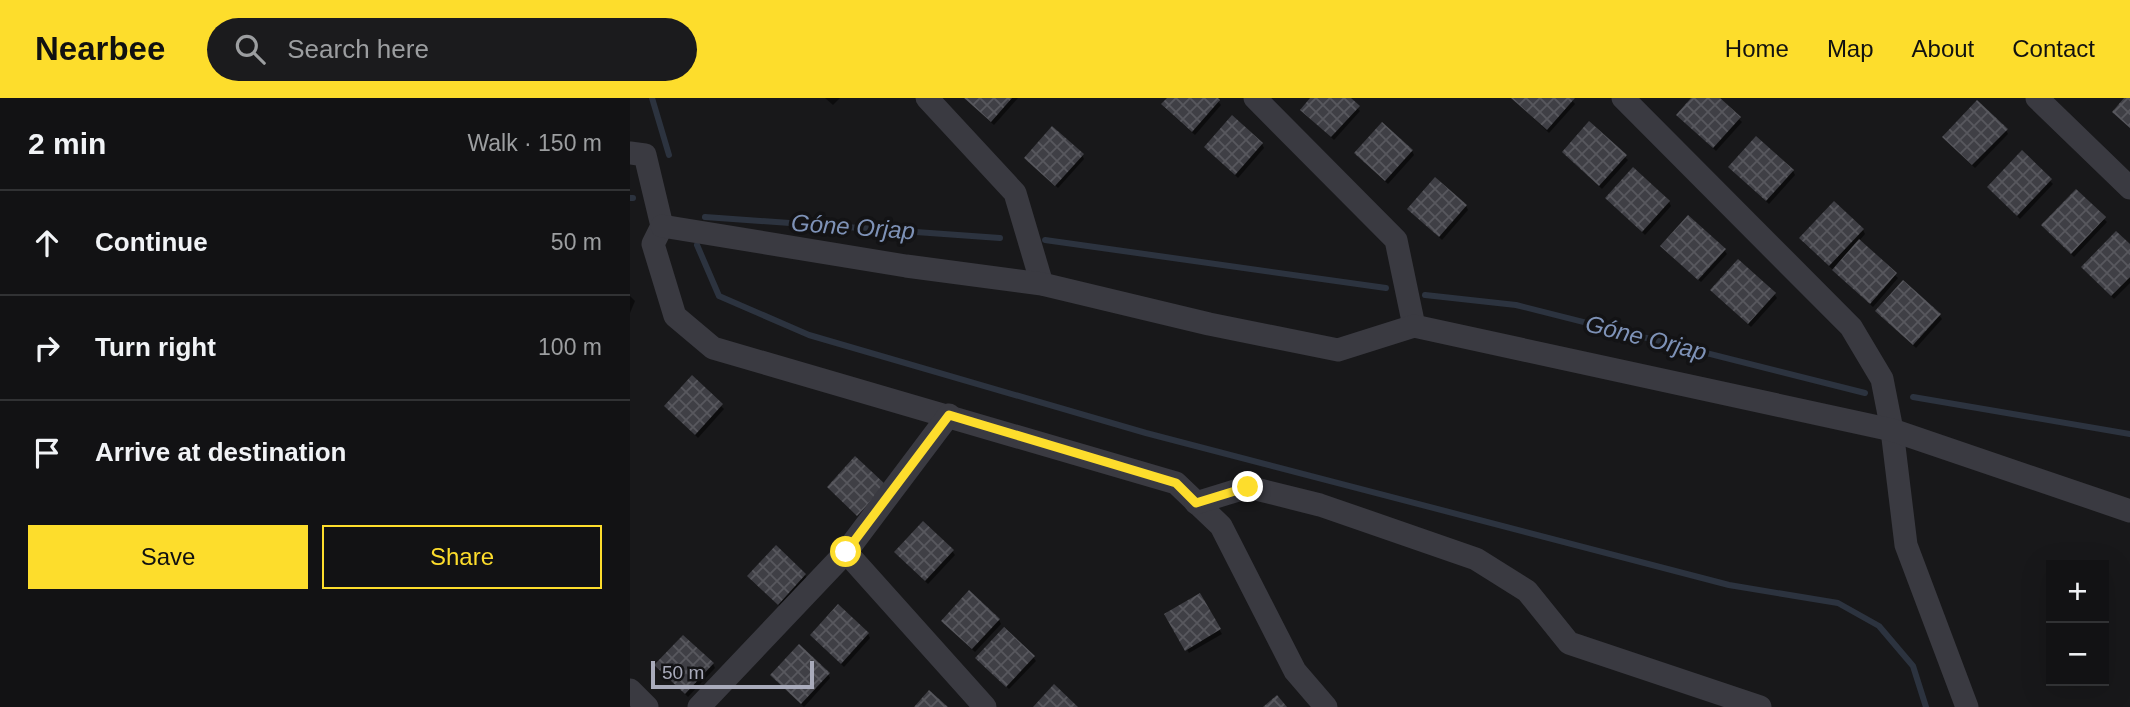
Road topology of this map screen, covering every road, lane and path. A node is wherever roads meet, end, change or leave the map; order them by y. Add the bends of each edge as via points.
1 (926, 98) edge
2 (1255, 98) edge
3 (1623, 98) edge
4 (2037, 98) edge
5 (630, 153) edge
6 (2130, 188) edge
7 (662, 226) junction
8 (1042, 284) junction
9 (1414, 326) junction
10 (949, 415) junction
11 (1892, 430) junction
12 (1196, 503) junction
13 (2130, 511) edge
14 (846, 552) junction
15 (630, 690) edge
16 (648, 707) edge
17 (699, 707) edge
18 (985, 707) edge
19 (1326, 707) edge
20 (1760, 707) edge
21 (1967, 707) edge

1 - 8 street via 1015,193
2 - 9 street via 1396,240
3 - 11 street via 1851,327 1882,379
4 - 6 street
5 - 7 street via 645,155
7 - 8 street
7 - 10 street via 653,244 675,316 713,348
8 - 9 street via 1338,350
9 - 11 street
10 - 12 street via 1176,483
10 - 14 street
11 - 13 street
11 - 21 street via 1906,545
12 - 19 street via 1221,526 1296,671
12 - 20 street via 1248,487 1320,505 1476,559 1527,591 1569,643
14 - 17 street
14 - 18 street
15 - 16 street

